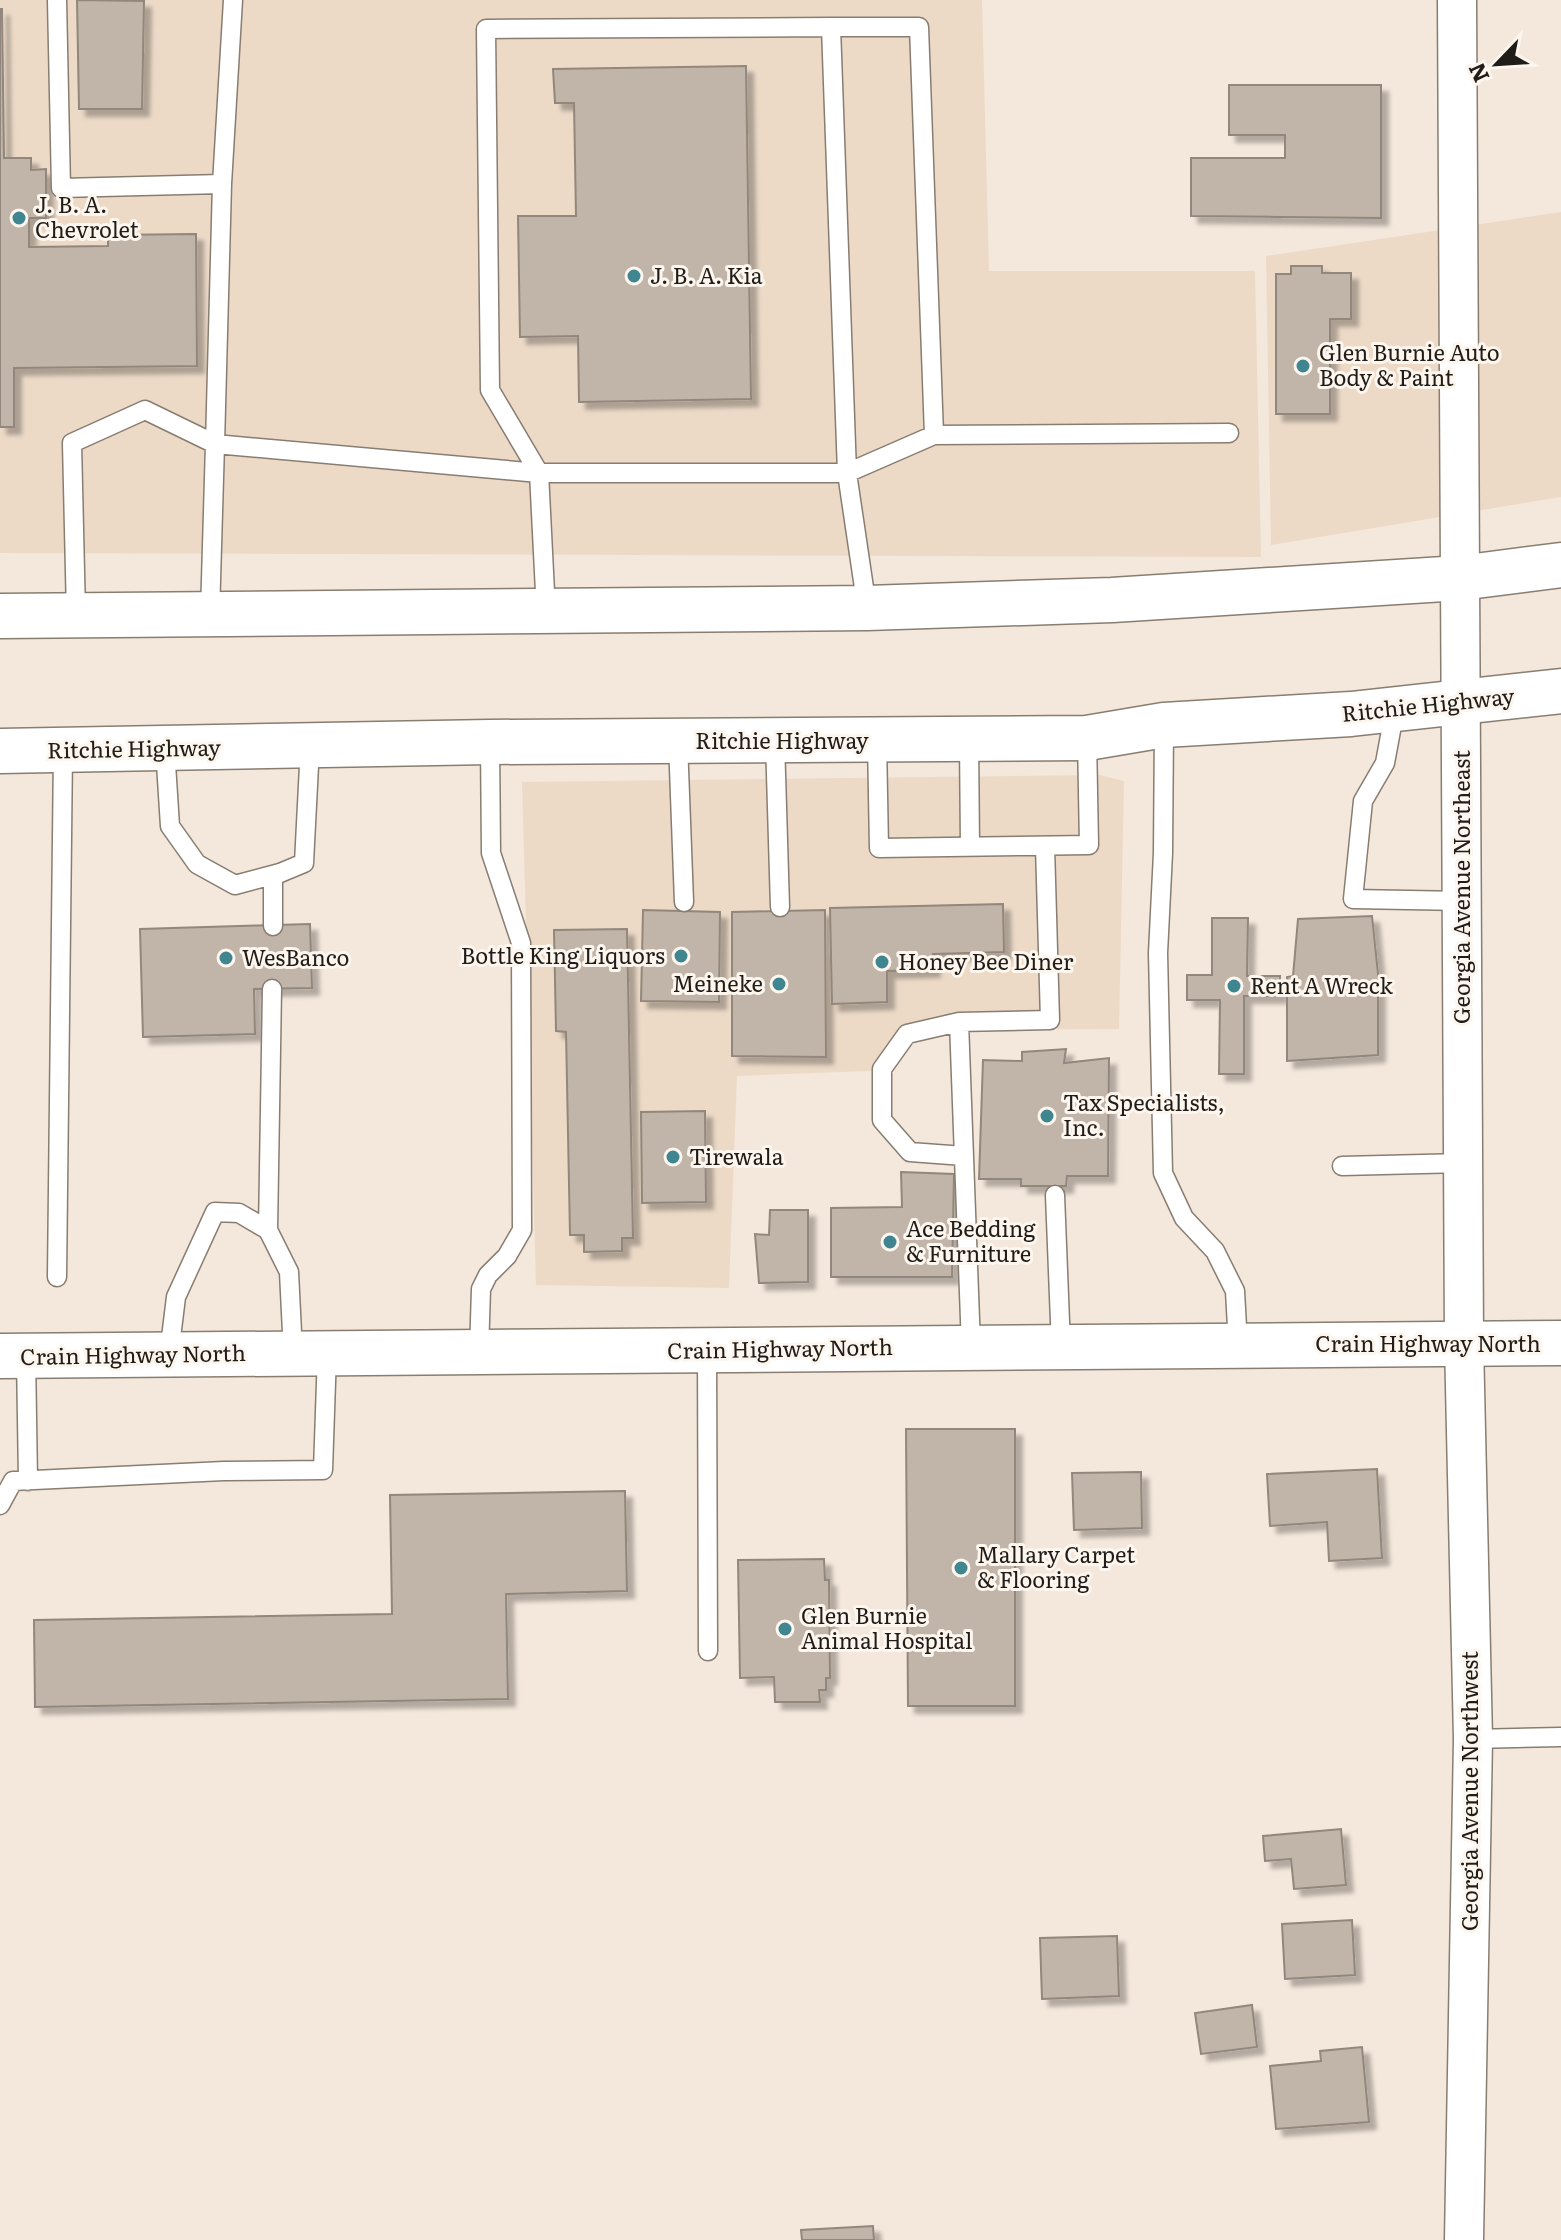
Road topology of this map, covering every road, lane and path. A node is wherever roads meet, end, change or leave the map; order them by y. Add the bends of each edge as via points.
1 (57, 0) edge
2 (233, 0) edge
3 (1457, 0) edge
4 (831, 27) junction
5 (222, 184) junction
6 (1229, 433) dead end
7 (934, 435) junction
8 (215, 444) junction
9 (539, 473) junction
10 (847, 473) junction
11 (1561, 565) edge
12 (1460, 578) junction
13 (867, 608) junction
14 (546, 612) junction
15 (210, 614) junction
16 (76, 615) junction
17 (0, 616) edge
18 (1561, 691) edge
19 (1461, 702) junction
20 (1395, 709) junction
21 (1164, 725) junction
22 (1087, 738) junction
23 (969, 740) junction
24 (775, 741) junction
25 (877, 741) junction
26 (490, 742) junction
27 (678, 742) junction
28 (310, 746) junction
29 (165, 748) junction
30 (63, 750) junction
31 (0, 751) edge
32 (1045, 846) junction
33 (970, 847) junction
34 (273, 875) junction
35 (1463, 901) junction
36 (684, 902) dead end
37 (780, 907) dead end
38 (273, 926) dead end
39 (272, 989) dead end
40 (959, 1022) junction
41 (964, 1156) junction
42 (1463, 1163) junction
43 (1342, 1166) dead end
44 (1055, 1195) dead end
45 (268, 1230) junction
46 (57, 1277) dead end
47 (1464, 1343) junction
48 (1561, 1343) edge
49 (1238, 1345) junction
50 (971, 1347) junction
51 (1061, 1347) junction
52 (707, 1350) junction
53 (479, 1352) junction
54 (310, 1353) junction
55 (169, 1355) junction
56 (13, 1356) edge
57 (28, 1481) junction
58 (0, 1505) edge
59 (708, 1651) dead end
60 (1561, 1737) edge
61 (1473, 1739) junction
62 (1464, 2240) edge

1 - 5 lane via 61,188
2 - 5 lane
3 - 12 street, Georgia Avenue Northeast
4 - 7 lane via 919,27
4 - 9 lane via 486,29 490,390
4 - 10 lane
5 - 8 lane
6 - 7 lane
7 - 10 lane
8 - 9 lane
8 - 15 lane
8 - 16 lane via 145,410 72,443
9 - 10 lane
9 - 14 lane
10 - 13 lane
11 - 12 main road
12 - 13 main road via 1112,600
12 - 19 street, Georgia Avenue Northeast
13 - 14 main road
14 - 15 main road
15 - 16 main road
16 - 17 main road
18 - 19 main road, Ritchie Highway
19 - 20 main road, Ritchie Highway
19 - 35 street, Georgia Avenue Northeast
20 - 21 main road, Ritchie Highway
20 - 35 lane via 1385,763 1363,801 1353,899
21 - 22 main road, Ritchie Highway
21 - 49 lane via 1158,953 1163,1173 1184,1218 1215,1251 1235,1291
22 - 23 main road, Ritchie Highway
22 - 32 lane via 1089,845
23 - 25 main road, Ritchie Highway
23 - 33 lane
24 - 25 main road, Ritchie Highway
24 - 27 main road, Ritchie Highway
24 - 37 lane
25 - 33 lane via 879,848
26 - 27 main road, Ritchie Highway
26 - 28 main road, Ritchie Highway
26 - 53 lane via 491,853 521,943 522,1230 481,1289
27 - 36 lane
28 - 29 main road, Ritchie Highway
28 - 34 lane via 304,863
29 - 30 main road, Ritchie Highway
29 - 34 lane via 170,826 197,864 235,885
30 - 31 main road, Ritchie Highway
30 - 46 lane
32 - 33 lane
32 - 40 lane via 1050,1020
34 - 38 lane
35 - 42 street, Georgia Avenue Northeast
39 - 45 lane
40 - 41 lane
40 - 41 lane via 907,1034 882,1069 882,1120 910,1152
41 - 50 lane
42 - 43 lane
42 - 47 street, Georgia Avenue Northeast
44 - 51 lane
45 - 54 lane via 289,1272
45 - 55 lane via 239,1213 215,1212 176,1297
47 - 48 main road, Crain Highway North
47 - 49 main road, Crain Highway North
47 - 61 street, Georgia Avenue Northwest
49 - 51 main road, Crain Highway North
50 - 51 main road, Crain Highway North
50 - 52 main road, Crain Highway North
52 - 53 main road, Crain Highway North
52 - 59 lane
53 - 54 main road, Crain Highway North
54 - 55 main road, Crain Highway North
54 - 57 lane via 323,1470
55 - 56 main road, Crain Highway North
56 - 57 lane
57 - 58 lane via 13,1481
60 - 61 lane
61 - 62 street, Georgia Avenue Northwest

